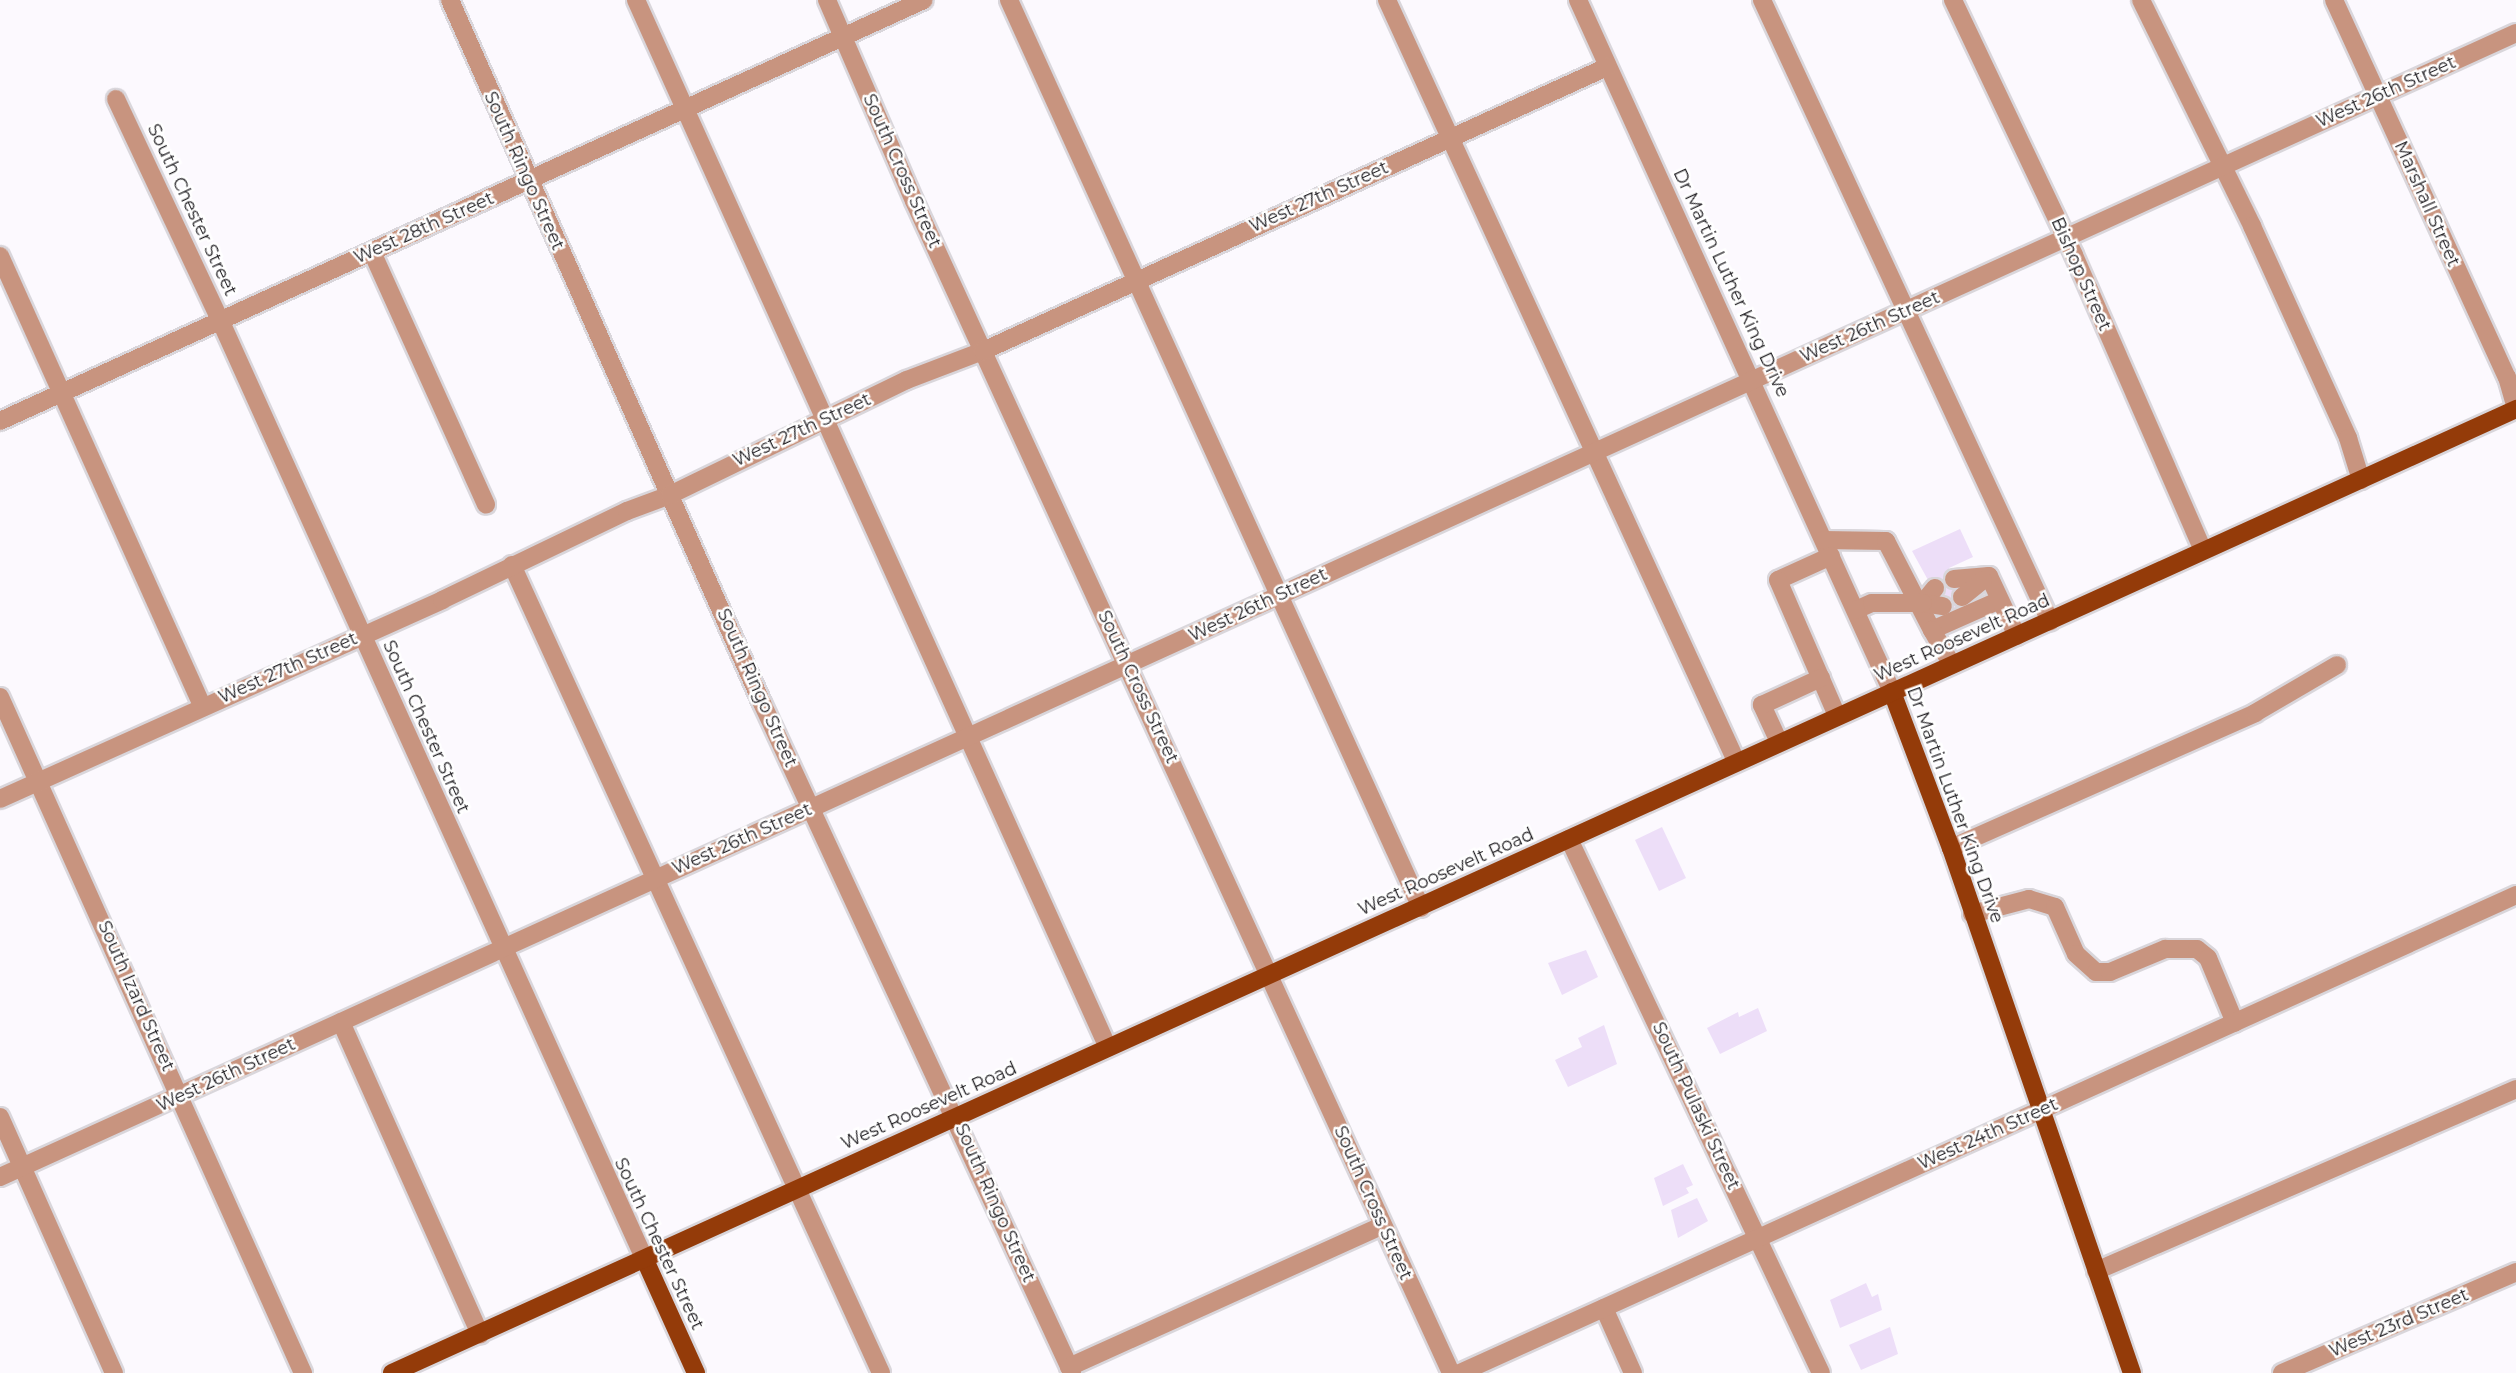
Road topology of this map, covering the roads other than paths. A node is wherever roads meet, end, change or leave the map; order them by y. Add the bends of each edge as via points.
1 (450, 0) edge
2 (636, 0) edge
3 (827, 0) edge
4 (924, 0) edge
5 (1009, 0) edge
6 (1387, 0) edge
7 (1578, 0) edge
8 (1762, 0) edge
9 (1954, 0) edge
10 (2141, 0) edge
11 (2334, 0) edge
12 (2516, 33) edge
13 (844, 38) junction
14 (1607, 66) junction
15 (2378, 95) junction
16 (116, 99) dead end
17 (686, 108) junction
18 (1449, 139) junction
19 (2222, 165) junction
20 (528, 181) junction
21 (2065, 238) junction
22 (372, 251) junction
23 (0, 256) edge
24 (1138, 279) junction
25 (1905, 311) junction
26 (221, 322) junction
27 (983, 351) junction
28 (1753, 380) junction
29 (62, 394) junction
30 (2516, 409) edge
31 (824, 420) junction
32 (0, 421) edge
33 (1594, 452) junction
34 (2361, 480) junction
35 (670, 495) junction
36 (486, 505) dead end
37 (1828, 548) junction
38 (2203, 550) junction
39 (512, 565) junction
40 (1954, 579) dead end
41 (1983, 580) junction
42 (1935, 588) dead end
43 (1277, 596) junction
44 (1962, 597) dead end
45 (2000, 600) junction
46 (1919, 604) junction
47 (1943, 606) dead end
48 (1856, 610) junction
49 (2050, 621) junction
50 (1933, 630) junction
51 (363, 635) junction
52 (2017, 636) junction
53 (1128, 664) junction
54 (1952, 665) junction
55 (2337, 665) dead end
56 (1821, 678) junction
57 (1892, 692) junction
58 (0, 697) edge
59 (202, 706) junction
60 (1837, 716) junction
61 (966, 737) junction
62 (1779, 742) junction
63 (1735, 761) junction
64 (37, 782) junction
65 (0, 799) edge
66 (811, 808) junction
67 (1569, 839) junction
68 (1951, 848) junction
69 (656, 878) junction
70 (2516, 895) edge
71 (1421, 908) junction
72 (1972, 914) junction
73 (503, 948) junction
74 (1270, 974) junction
75 (341, 1022) junction
76 (2235, 1023) junction
77 (1108, 1048) junction
78 (2516, 1089) edge
79 (181, 1096) junction
80 (2039, 1112) junction
81 (0, 1117) edge
82 (956, 1117) junction
83 (23, 1166) junction
84 (0, 1177) edge
85 (797, 1189) junction
86 (1382, 1226) junction
87 (1759, 1238) junction
88 (645, 1260) junction
89 (2096, 1270) junction
90 (2516, 1272) edge
91 (1604, 1308) junction
92 (480, 1334) junction
93 (1070, 1370) edge
94 (114, 1373) edge
95 (303, 1373) edge
96 (392, 1373) edge
97 (696, 1373) edge
98 (881, 1373) edge
99 (1451, 1373) edge
100 (1460, 1373) edge
101 (1633, 1373) edge
102 (1821, 1373) edge
103 (2132, 1373) edge
104 (2282, 1373) edge

1 - 20 street, South Ringo Street
2 - 17 street
3 - 13 street, South Cross Street
4 - 13 street, West 28th Street
5 - 24 street
6 - 18 street
7 - 14 street, Dr Martin Luther King Drive
8 - 25 street
9 - 21 street, Bishop Street
10 - 19 street
11 - 15 street, Marshall Street
12 - 15 street, West 26th Street
13 - 17 street, West 28th Street
13 - 27 street, South Cross Street
14 - 18 street, West 27th Street
14 - 28 street, Dr Martin Luther King Drive
15 - 19 street, West 26th Street
15 - 30 street, Marshall Street via 2507,377
16 - 26 street, South Chester Street
17 - 20 street, West 28th Street
17 - 31 street
18 - 24 street, West 27th Street
18 - 33 street
19 - 21 street, West 26th Street
19 - 34 street via 2348,438
20 - 22 street, West 28th Street
20 - 35 street, South Ringo Street
21 - 25 street, West 26th Street
21 - 38 street, Bishop Street
22 - 26 street, West 28th Street
22 - 36 street
23 - 29 street
24 - 27 street, West 27th Street
24 - 43 street
25 - 28 street, West 26th Street
25 - 49 street
26 - 29 street, West 28th Street
26 - 51 street, South Chester Street
27 - 31 street, West 27th Street via 907,380
27 - 53 street, South Cross Street
28 - 33 street, West 26th Street
28 - 37 street, Dr Martin Luther King Drive
29 - 32 street, West 28th Street
29 - 59 street
30 - 34 main road, West Roosevelt Road
31 - 35 street, West 27th Street
31 - 61 street
33 - 43 street, West 26th Street
33 - 63 street
34 - 38 main road, West Roosevelt Road
35 - 39 street, West 27th Street
35 - 66 street, South Ringo Street
37 - 46 street via 1886,541
37 - 48 street, Dr Martin Luther King Drive
37 - 56 street via 1778,580
38 - 49 main road, West Roosevelt Road
39 - 51 street, West 27th Street
39 - 69 street
40 - 41 street
41 - 44 street
41 - 45 street via 1989,576
42 - 46 street
43 - 53 street, West 26th Street
43 - 71 street
45 - 50 street
45 - 52 street
46 - 47 street
46 - 48 street via 1872,603
46 - 50 street
48 - 57 street, Dr Martin Luther King Drive
49 - 52 main road, West Roosevelt Road
50 - 54 street
51 - 59 street, West 27th Street
51 - 73 street, South Chester Street
52 - 54 main road, West Roosevelt Road
53 - 61 street, West 26th Street
53 - 74 street, South Cross Street
54 - 57 main road, West Roosevelt Road
55 - 68 street via 2255,713
56 - 60 street
56 - 62 street via 1762,705
57 - 60 main road, West Roosevelt Road
57 - 68 main road, Dr Martin Luther King Drive
58 - 64 street, South Izard Street
59 - 64 street, West 27th Street
60 - 62 main road, West Roosevelt Road
61 - 66 street, West 26th Street
61 - 77 street
62 - 63 main road, West Roosevelt Road
63 - 67 main road, West Roosevelt Road
64 - 65 street, West 27th Street
64 - 79 street, South Izard Street
66 - 69 street, West 26th Street
66 - 82 street, South Ringo Street
67 - 71 main road, West Roosevelt Road
67 - 87 street, South Pulaski Street
68 - 72 main road, Dr Martin Luther King Drive
69 - 73 street, West 26th Street
69 - 85 street
70 - 76 street, West 24th Street
71 - 74 main road, West Roosevelt Road
72 - 76 street via 2029,899 2054,907 2076,954 2096,972 2110,972 2165,949 2197,949 2208,958
72 - 80 main road, Dr Martin Luther King Drive
73 - 75 street, West 26th Street
73 - 88 street, South Chester Street
74 - 77 main road, West Roosevelt Road
74 - 86 street, South Cross Street
75 - 79 street, West 26th Street
75 - 92 street
76 - 80 street, West 24th Street
77 - 82 main road, West Roosevelt Road
78 - 89 street
79 - 83 street, West 26th Street
79 - 95 street, South Izard Street
80 - 87 street, West 24th Street
80 - 89 main road, Dr Martin Luther King Drive
81 - 83 street
82 - 85 main road, West Roosevelt Road
82 - 93 street, South Ringo Street
83 - 84 street, West 26th Street
83 - 94 street
85 - 88 main road, West Roosevelt Road
85 - 98 street
86 - 93 street
86 - 99 street, South Cross Street
87 - 91 street, West 24th Street
87 - 102 street, South Pulaski Street
88 - 92 main road, West Roosevelt Road
88 - 97 main road, South Chester Street
89 - 103 main road, Dr Martin Luther King Drive
90 - 104 street, West 23rd Street
91 - 100 street, West 24th Street
91 - 101 street
92 - 96 main road, West Roosevelt Road

